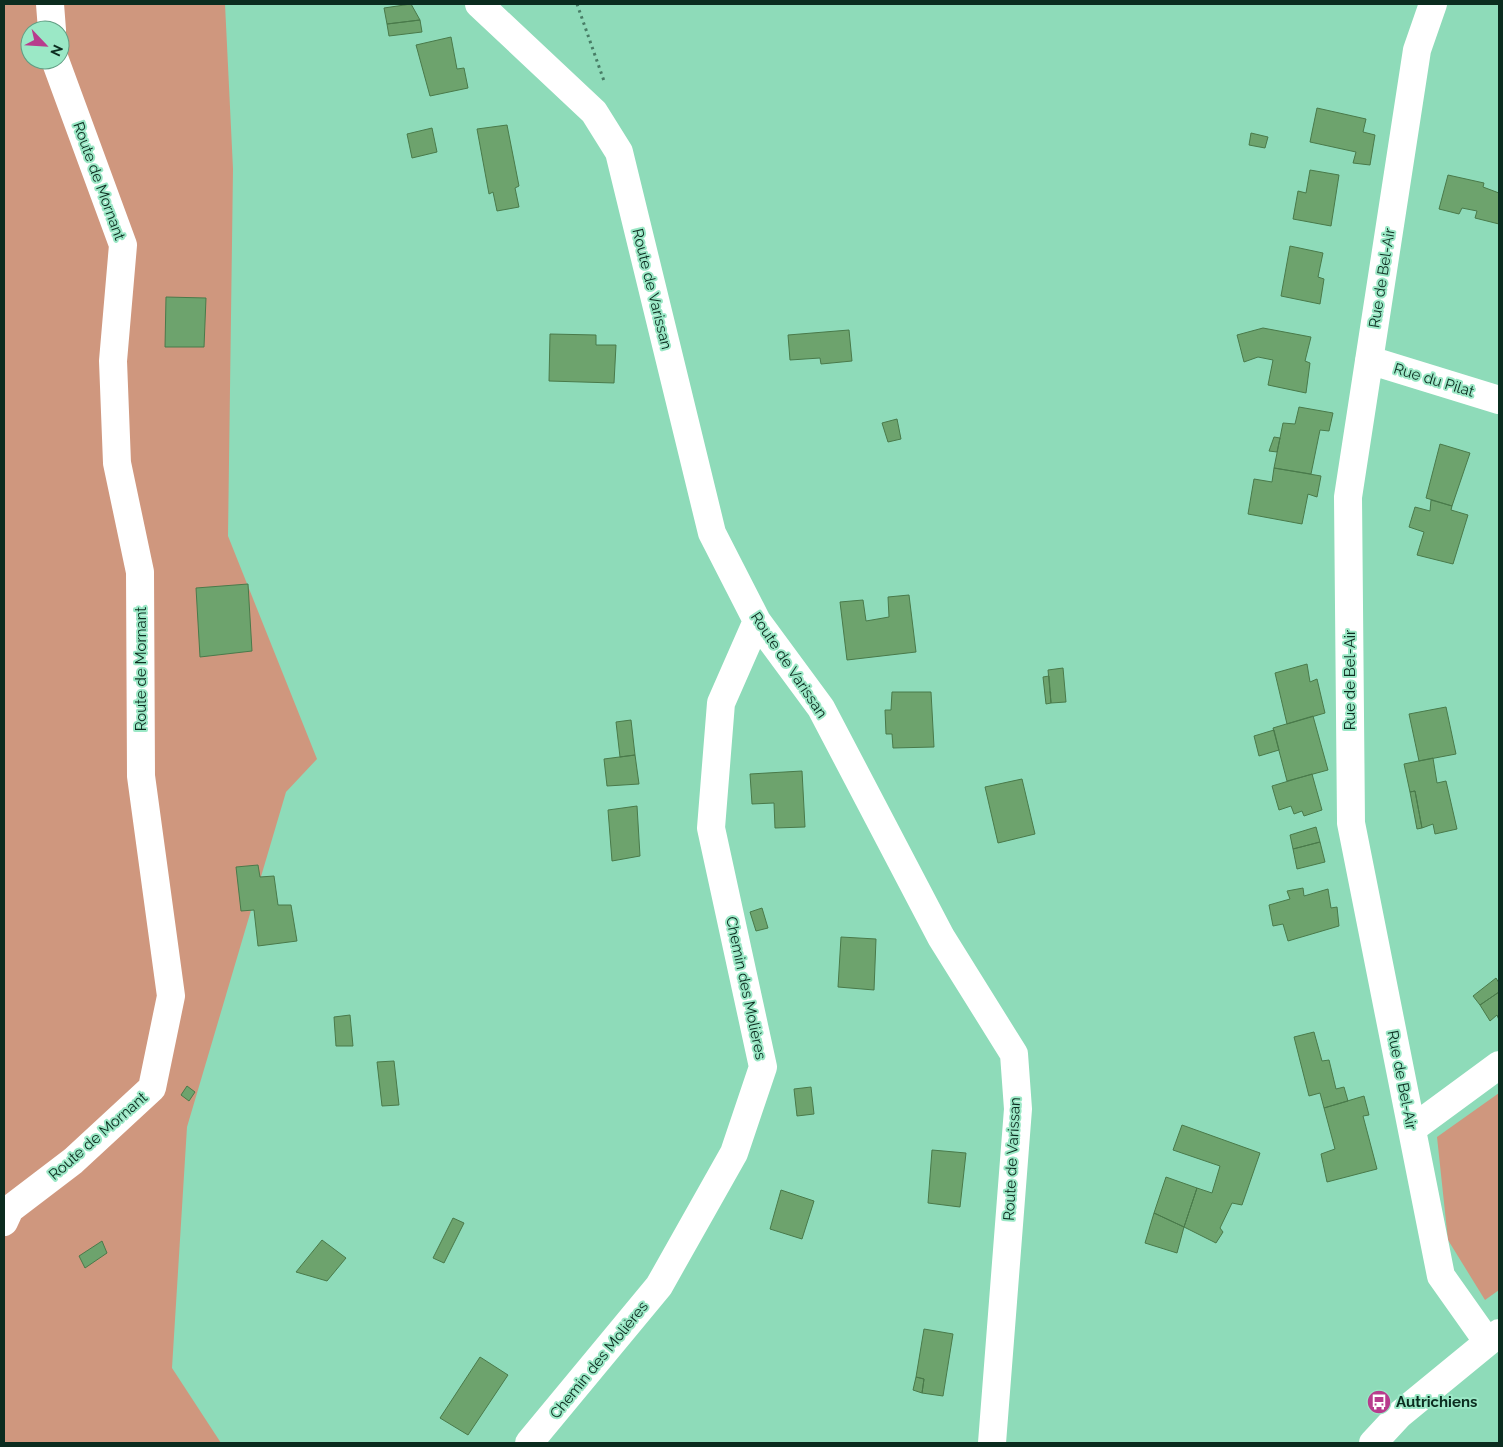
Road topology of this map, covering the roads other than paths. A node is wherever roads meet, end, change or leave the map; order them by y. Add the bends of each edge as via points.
1 (50, 4) edge
2 (479, 4) edge
3 (1433, 4) edge
4 (51, 20) edge
5 (59, 70) edge
6 (1369, 360) junction
7 (1499, 400) edge
8 (757, 621) junction
9 (1499, 1065) edge
10 (1412, 1129) junction
11 (4, 1222) edge
12 (1493, 1337) edge
13 (530, 1443) edge
14 (992, 1443) edge
15 (1374, 1443) edge

1 - 4 street
2 - 8 street, Route de Varissan via 594,112 619,152 712,533
3 - 6 street, Rue de Bel-Air via 1417,50
5 - 11 street, Route de Mornant via 123,245 113,361 117,463 140,572 141,776 170,996 152,1088 73,1161 10,1209
6 - 7 street, Rue du Pilat
6 - 10 street, Rue de Bel-Air via 1348,498 1351,823
8 - 13 street, Chemin des Molières via 721,702 712,828 763,1066 734,1153 659,1286
8 - 14 street, Route de Varissan via 821,708 941,937 1014,1054 1018,1109
9 - 10 street
10 - 12 street, Rue de Bel-Air via 1441,1276
12 - 15 street via 1399,1415

